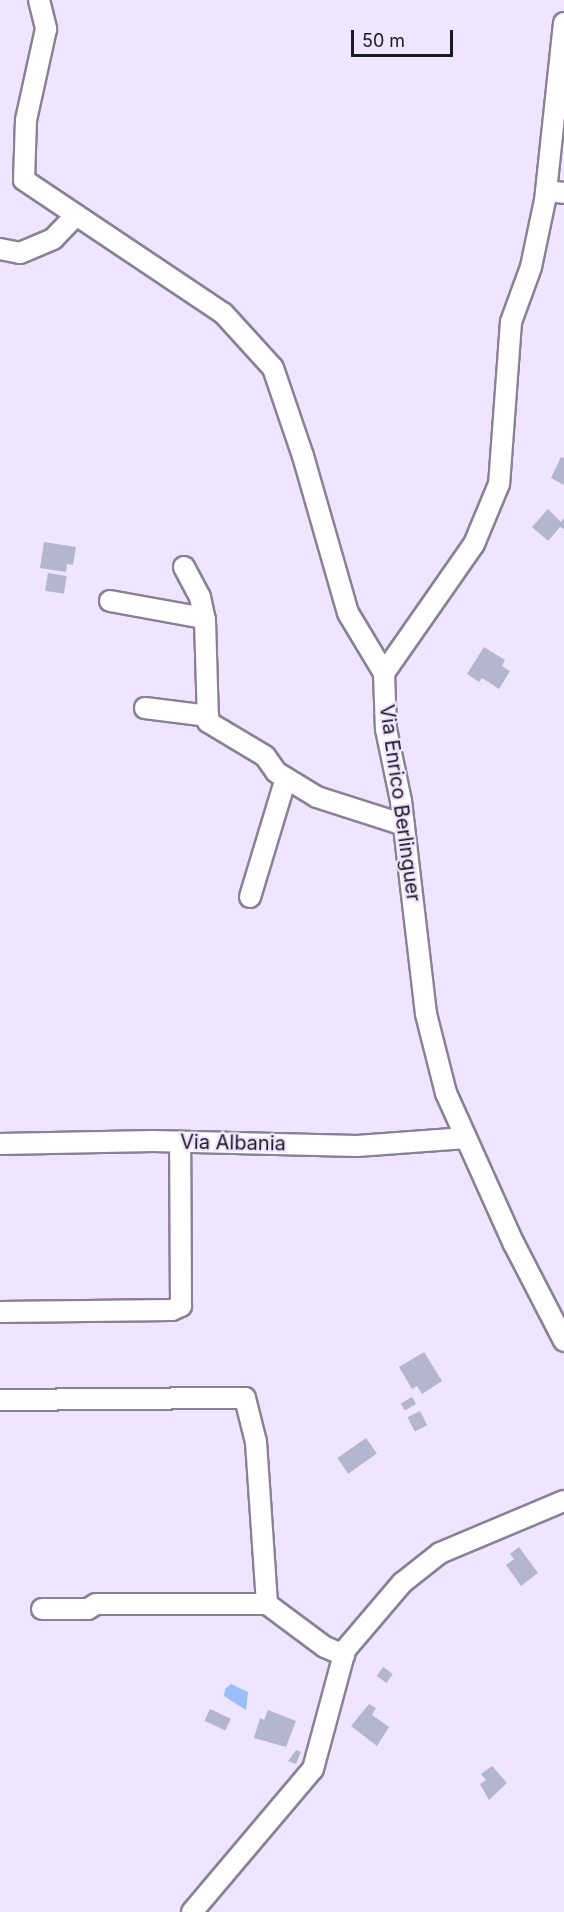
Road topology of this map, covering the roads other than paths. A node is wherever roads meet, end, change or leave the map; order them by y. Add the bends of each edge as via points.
1 (39, 0) edge
2 (564, 23) edge
3 (555, 192) edge
4 (76, 215) junction
5 (0, 249) edge
6 (184, 567) dead end
7 (110, 601) dead end
8 (204, 618) junction
9 (384, 673) junction
10 (145, 708) dead end
11 (208, 716) junction
12 (286, 778) junction
13 (404, 825) junction
14 (250, 897) dead end
15 (466, 1138) junction
16 (180, 1142) junction
17 (0, 1144) edge
18 (0, 1312) edge
19 (564, 1341) edge
20 (0, 1400) edge
21 (564, 1501) edge
22 (267, 1604) junction
23 (42, 1609) dead end
24 (344, 1655) junction
25 (192, 1912) edge

1 - 4 street via 46,29 26,120 24,180
2 - 3 street
3 - 9 street via 512,322 498,484 474,544
4 - 5 street via 53,238 28,250 20,253
4 - 9 street via 223,312 273,368 348,613
6 - 8 street via 200,597
7 - 8 street
8 - 11 street
9 - 13 street, Via Enrico Berlinguer via 386,729
10 - 11 street
11 - 12 street via 208,722 265,756
12 - 13 street via 317,797
12 - 14 street
13 - 15 street, Via Enrico Berlinguer via 426,1014 446,1093
15 - 16 street, Via Albania via 357,1146
15 - 19 street, Via Enrico Berlinguer
16 - 17 street, Via Albania
16 - 18 street via 181,1306 172,1310
20 - 22 street via 245,1398 256,1442
21 - 24 street via 440,1553 402,1583
22 - 23 street via 96,1604 88,1609
22 - 24 street via 325,1647
24 - 25 street via 313,1769

